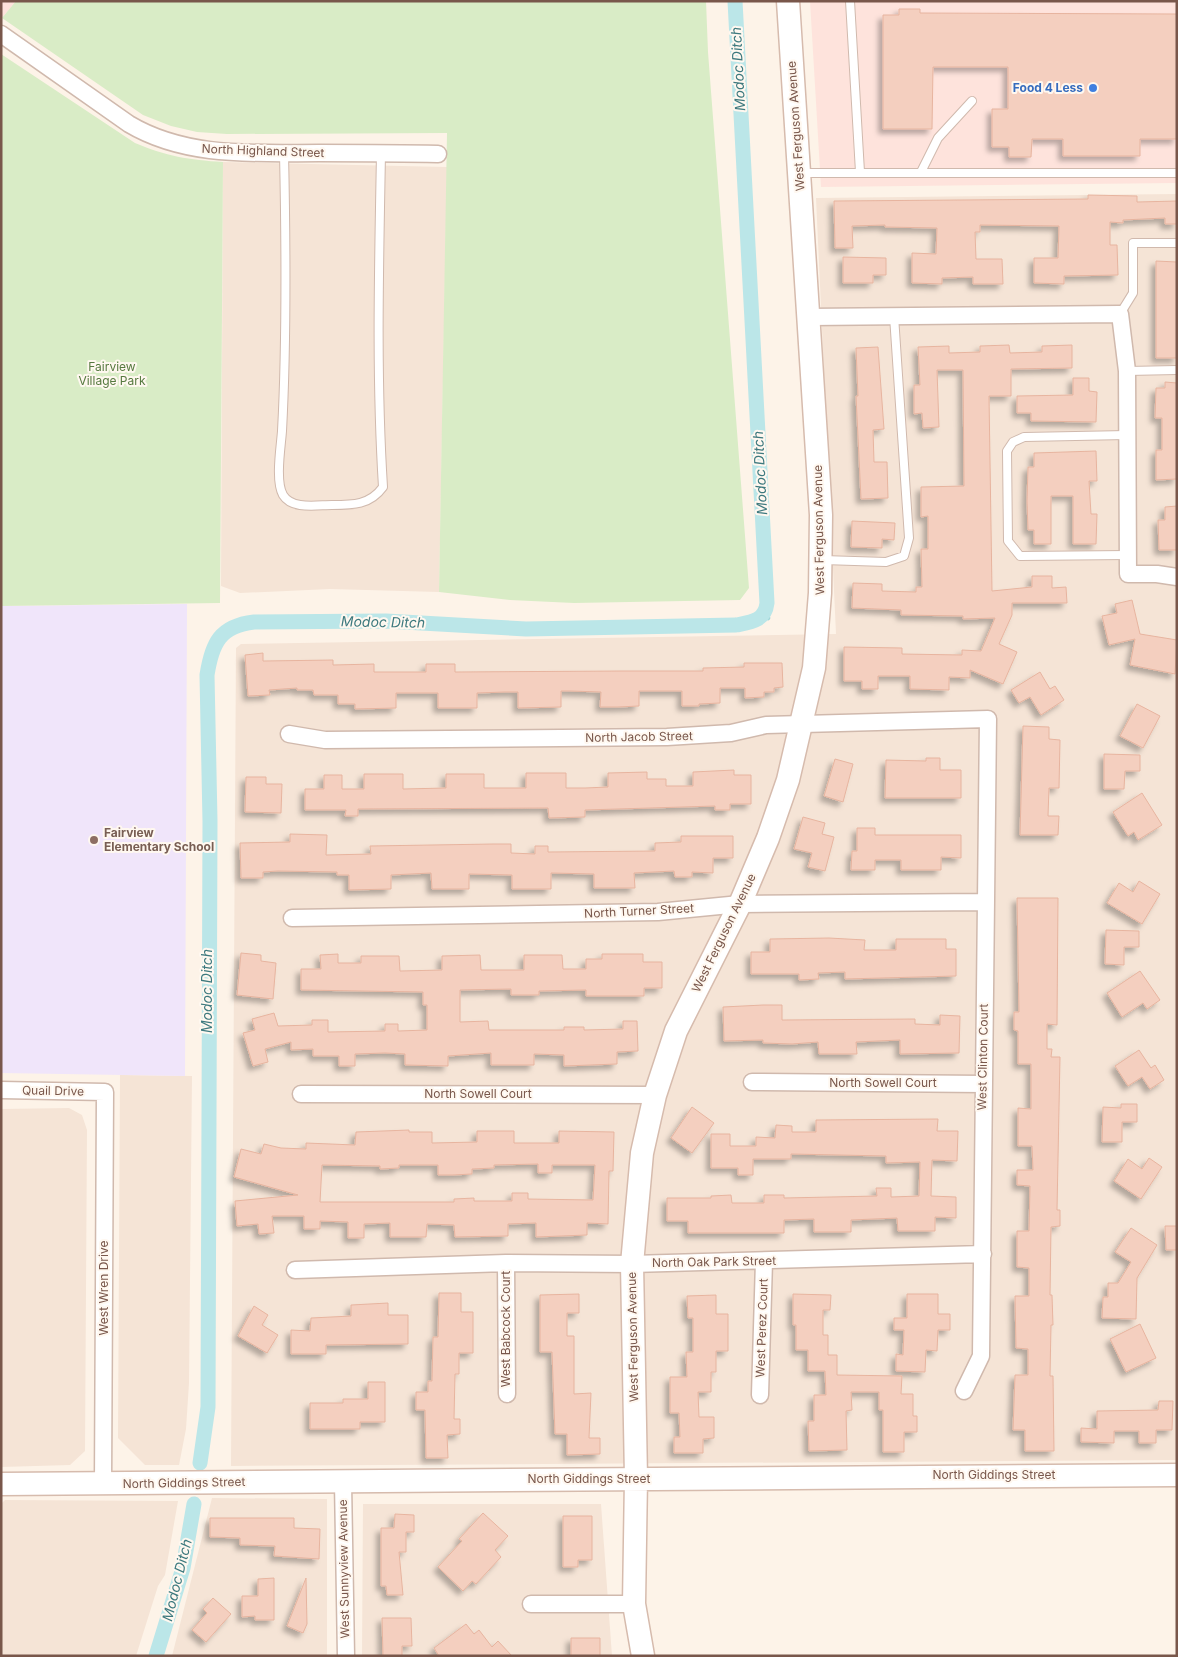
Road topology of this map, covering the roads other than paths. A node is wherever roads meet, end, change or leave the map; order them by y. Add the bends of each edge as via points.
1 (788, 1) edge
2 (850, 1) edge
3 (1, 34) edge
4 (972, 102) dead end
5 (284, 153) junction
6 (382, 153) junction
7 (438, 154) dead end
8 (860, 172) junction
9 (921, 172) junction
10 (1177, 173) edge
11 (799, 174) junction
12 (1177, 242) edge
13 (1120, 314) junction
14 (809, 316) junction
15 (894, 316) junction
16 (1177, 370) edge
17 (1127, 371) junction
18 (1127, 434) junction
19 (1128, 555) junction
20 (822, 560) junction
21 (1177, 577) edge
22 (988, 719) joint
23 (803, 723) junction
24 (289, 734) dead end
25 (985, 902) junction
26 (740, 904) junction
27 (292, 918) dead end
28 (752, 1082) dead end
29 (983, 1084) junction
30 (1, 1090) edge
31 (105, 1092) joint
32 (301, 1094) dead end
33 (655, 1095) junction
34 (983, 1254) junction
35 (764, 1261) junction
36 (506, 1263) junction
37 (632, 1264) junction
38 (295, 1270) dead end
39 (964, 1391) dead end
40 (507, 1394) dead end
41 (760, 1395) dead end
42 (1177, 1475) edge
43 (636, 1478) junction
44 (343, 1482) junction
45 (1, 1484) edge
46 (103, 1484) junction
47 (530, 1604) dead end
48 (634, 1604) junction
49 (346, 1656) edge
50 (643, 1656) edge

1 - 11 street, West Ferguson Avenue
2 - 8 lane
3 - 5 street, North Highland Street via 150,136 202,150
4 - 9 lane via 938,138
5 - 6 street, North Highland Street
5 - 6 lane via 286,268 282,493 288,502 299,505 344,505 364,503 383,487 377,338
6 - 7 street, North Highland Street
8 - 9 lane
8 - 11 lane
9 - 10 lane
11 - 14 street, West Ferguson Avenue
12 - 13 lane via 1133,243 1133,293
13 - 15 street
13 - 17 street
14 - 15 street
14 - 20 street, West Ferguson Avenue
15 - 20 lane via 909,538 904,556 886,562
16 - 17 lane
17 - 18 street
18 - 19 street
18 - 19 lane via 1024,437 1013,442 1007,451 1008,541 1020,556
19 - 21 street via 1128,574
20 - 23 street, West Ferguson Avenue via 814,668
22 - 23 street, North Jacob Street
22 - 25 street, West Clinton Court
23 - 24 street, North Jacob Street via 766,725 714,735 666,737 325,740
23 - 26 street, West Ferguson Avenue via 768,838
25 - 26 street, North Turner Street
25 - 29 street, West Clinton Court
26 - 27 street, North Turner Street via 658,912
26 - 33 street, West Ferguson Avenue via 676,1031
28 - 29 street, North Sowell Court
29 - 34 street, West Clinton Court
30 - 31 street, Quail Drive
31 - 46 street, West Wren Drive
32 - 33 street, North Sowell Court
33 - 37 street, West Ferguson Avenue via 642,1153
34 - 35 street, North Oak Park Street
34 - 39 street, West Clinton Court via 981,1356
35 - 37 street, North Oak Park Street
35 - 41 street, West Perez Court
36 - 37 street, North Oak Park Street
36 - 38 street, North Oak Park Street
36 - 40 street, West Babcock Court
37 - 43 street, West Ferguson Avenue
42 - 43 street, North Giddings Street
43 - 44 street, North Giddings Street
43 - 48 street, West Ferguson Avenue
44 - 46 street, North Giddings Street
44 - 49 street, West Sunnyview Avenue
45 - 46 street, North Giddings Street
47 - 48 street
48 - 50 street, West Ferguson Avenue

